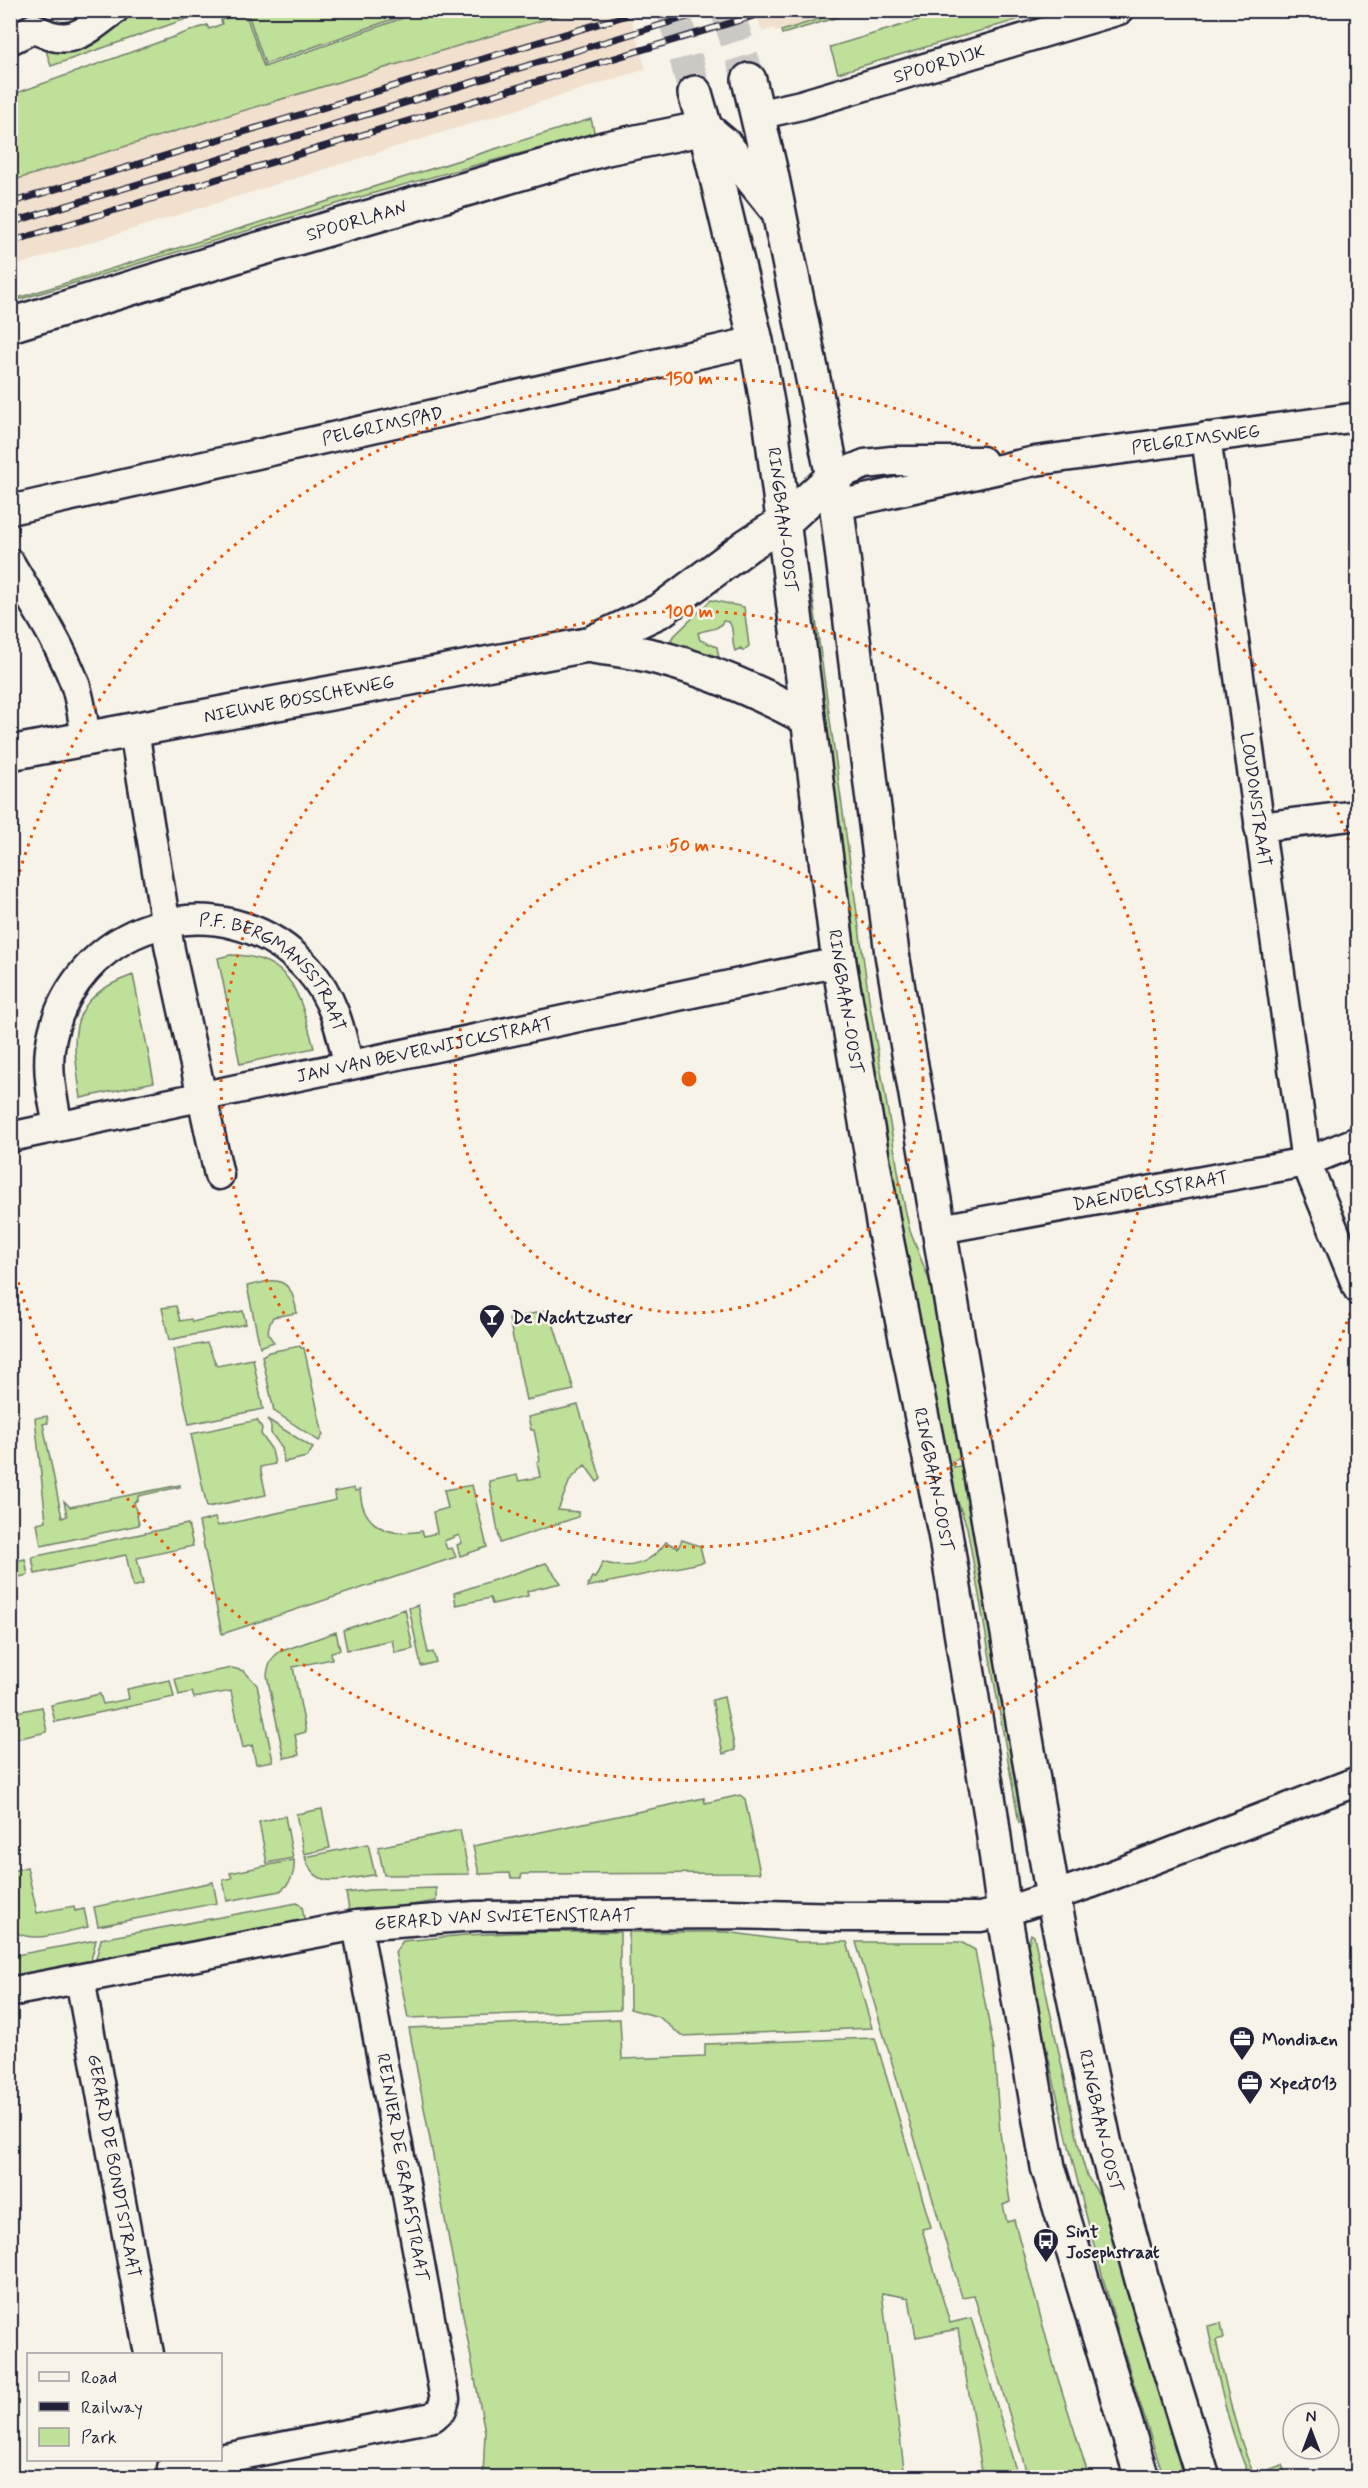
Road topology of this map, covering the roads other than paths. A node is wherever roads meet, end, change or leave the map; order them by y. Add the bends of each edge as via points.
1 (114, 10) edge
2 (1119, 10) edge
3 (21, 26) edge
4 (749, 80) tunnel mouth
5 (694, 93) tunnel mouth
6 (757, 115) junction
7 (705, 128) junction
8 (778, 210) junction
9 (10, 325) edge
10 (756, 341) junction
11 (1358, 417) edge
12 (1206, 437) junction
13 (836, 491) junction
14 (10, 510) edge
15 (784, 522) junction
16 (10, 563) edge
17 (586, 645) junction
18 (807, 718) junction
19 (135, 731) junction
20 (86, 740) junction
21 (10, 753) edge
22 (1358, 815) edge
23 (1259, 827) junction
24 (166, 922) junction
25 (839, 962) junction
26 (348, 1064) junction
27 (202, 1096) junction
28 (58, 1126) junction
29 (10, 1137) edge
30 (1358, 1142) edge
31 (1306, 1162) junction
32 (219, 1174) dead end
33 (940, 1229) junction
34 (1358, 1289) edge
35 (1358, 1781) edge
36 (1053, 1897) junction
37 (1004, 1912) junction
38 (357, 1925) junction
39 (80, 1979) junction
40 (10, 1992) edge
41 (149, 2353) edge
42 (222, 2458) edge
43 (210, 2461) edge
44 (172, 2468) edge
45 (1142, 2478) edge
46 (1203, 2478) edge

1 - 3 street via 85,32 67,39
2 - 6 street, SPOORDIJK
4 - 6 main road, RINGBAAN-OOST
5 - 7 main road, RINGBAAN-OOST
6 - 8 main road, RINGBAAN-OOST
7 - 8 main road via 725,145
7 - 9 main road, SPOORLAAN via 607,148
7 - 10 main road, RINGBAAN-OOST
8 - 13 main road, RINGBAAN-OOST
10 - 14 street, PELGRIMSPAD
10 - 15 main road, RINGBAAN-OOST
11 - 12 street, PELGRIMSWEG
12 - 13 street, PELGRIMSWEG via 1035,461 865,464
12 - 23 street, LOUDONSTRAAT
13 - 15 main road, NIEUWE BOSSCHEWEG
13 - 33 main road, RINGBAAN-OOST via 892,954
15 - 17 main road, NIEUWE BOSSCHEWEG via 748,544 661,610
15 - 18 main road, RINGBAAN-OOST
16 - 20 street via 74,681
17 - 18 main road, NIEUWE BOSSCHEWEG via 654,656 707,672
17 - 19 main road, NIEUWE BOSSCHEWEG
18 - 25 main road, RINGBAAN-OOST
19 - 20 main road, NIEUWE BOSSCHEWEG
19 - 24 street, P.F. BERGMANSSTRAAT
20 - 21 main road, NIEUWE BOSSCHEWEG
22 - 23 street
23 - 31 street, LOUDONSTRAAT
24 - 26 street, P.F. BERGMANSSTRAAT via 217,920 243,926 289,951 324,990 336,1014
24 - 27 street, P.F. BERGMANSSTRAAT
24 - 28 street, P.F. BERGMANSSTRAAT via 117,942 79,978 65,1000 50,1049 49,1075
25 - 26 street, JAN VAN BEVERWIJCKSTRAAT
25 - 37 main road, RINGBAAN-OOST via 884,1228 945,1533
26 - 27 street, JAN VAN BEVERWIJCKSTRAAT
27 - 28 street, JAN VAN BEVERWIJCKSTRAAT
27 - 32 street, P.F. BERGMANSSTRAAT
28 - 29 street, JAN VAN BEVERWIJCKSTRAAT
30 - 31 street, DAENDELSSTRAAT
31 - 33 street, DAENDELSSTRAAT
31 - 34 street, LOUDONSTRAAT
33 - 36 main road, RINGBAAN-OOST
35 - 36 street
36 - 37 street
36 - 46 main road, RINGBAAN-OOST via 1105,2145
37 - 38 street, GERARD VAN SWIETENSTRAAT via 980,1917 476,1916
37 - 45 main road, RINGBAAN-OOST via 1048,2167
38 - 39 street, GERARD VAN SWIETENSTRAAT
38 - 42 street, REINIER DE GRAAFSTRAAT via 446,2399 434,2417
39 - 40 street, GERARD VAN SWIETENSTRAAT
39 - 41 street, GERARD DE BONDTSTRAAT
43 - 44 street

